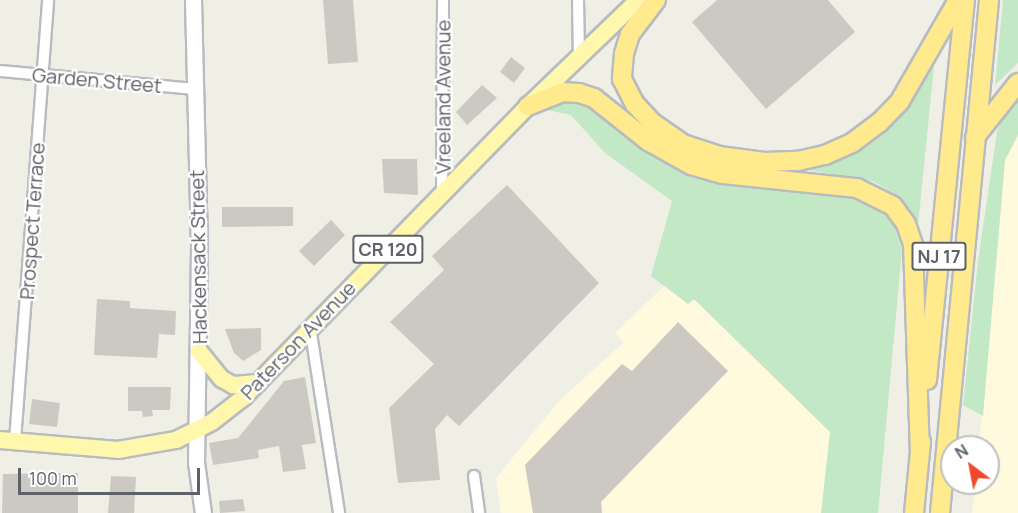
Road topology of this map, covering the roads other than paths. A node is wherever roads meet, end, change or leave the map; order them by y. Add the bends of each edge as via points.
1 (48, 0) edge
2 (193, 0) edge
3 (443, 0) edge
4 (578, 0) edge
5 (638, 0) edge
6 (656, 0) edge
7 (958, 0) edge
8 (965, 0) edge
9 (989, 0) edge
10 (579, 56) junction
11 (0, 71) edge
12 (43, 75) junction
13 (1018, 83) edge
14 (195, 89) junction
15 (528, 106) junction
16 (974, 139) junction
17 (442, 194) junction
18 (310, 327) junction
19 (199, 351) junction
20 (258, 383) junction
21 (198, 431) junction
22 (8, 440) edge
23 (920, 451) junction
24 (474, 476) dead end
25 (203, 513) edge
26 (339, 513) edge
27 (478, 513) edge
28 (914, 513) edge
29 (940, 513) edge

1 - 12 street, Prospect Terrace
2 - 14 main road, Hackensack Street
3 - 17 street, Vreeland Avenue
4 - 10 street
5 - 10 main road, Paterson Avenue / CR 120
6 - 7 highway via 630,34 624,54 622,79 635,104 653,123 683,144 719,156 765,162 825,155 852,143 879,123 900,101
8 - 23 highway, NJ 17
9 - 16 highway, NJ 17
10 - 15 main road, Paterson Avenue / CR 120
11 - 12 street, Garden Street
12 - 14 street, Garden Street
12 - 22 street, Prospect Terrace
13 - 16 highway
14 - 19 main road, Hackensack Street
15 - 17 main road, Paterson Avenue / CR 120
15 - 23 highway via 562,92 579,93 594,98 648,141 691,165 723,174 857,188 893,206 906,224 913,244
16 - 29 highway, NJ 17
17 - 18 main road, Paterson Avenue / CR 120
18 - 20 main road, Paterson Avenue / CR 120
18 - 26 street
19 - 20 main road via 220,378 233,385
19 - 21 main road, Hackensack Street
20 - 21 main road, Paterson Avenue / CR 120 via 232,408
21 - 22 main road, Paterson Avenue / CR 120 via 153,446 118,450
21 - 25 main road, Hackensack Street via 196,462
23 - 28 highway, NJ 17
24 - 27 street

